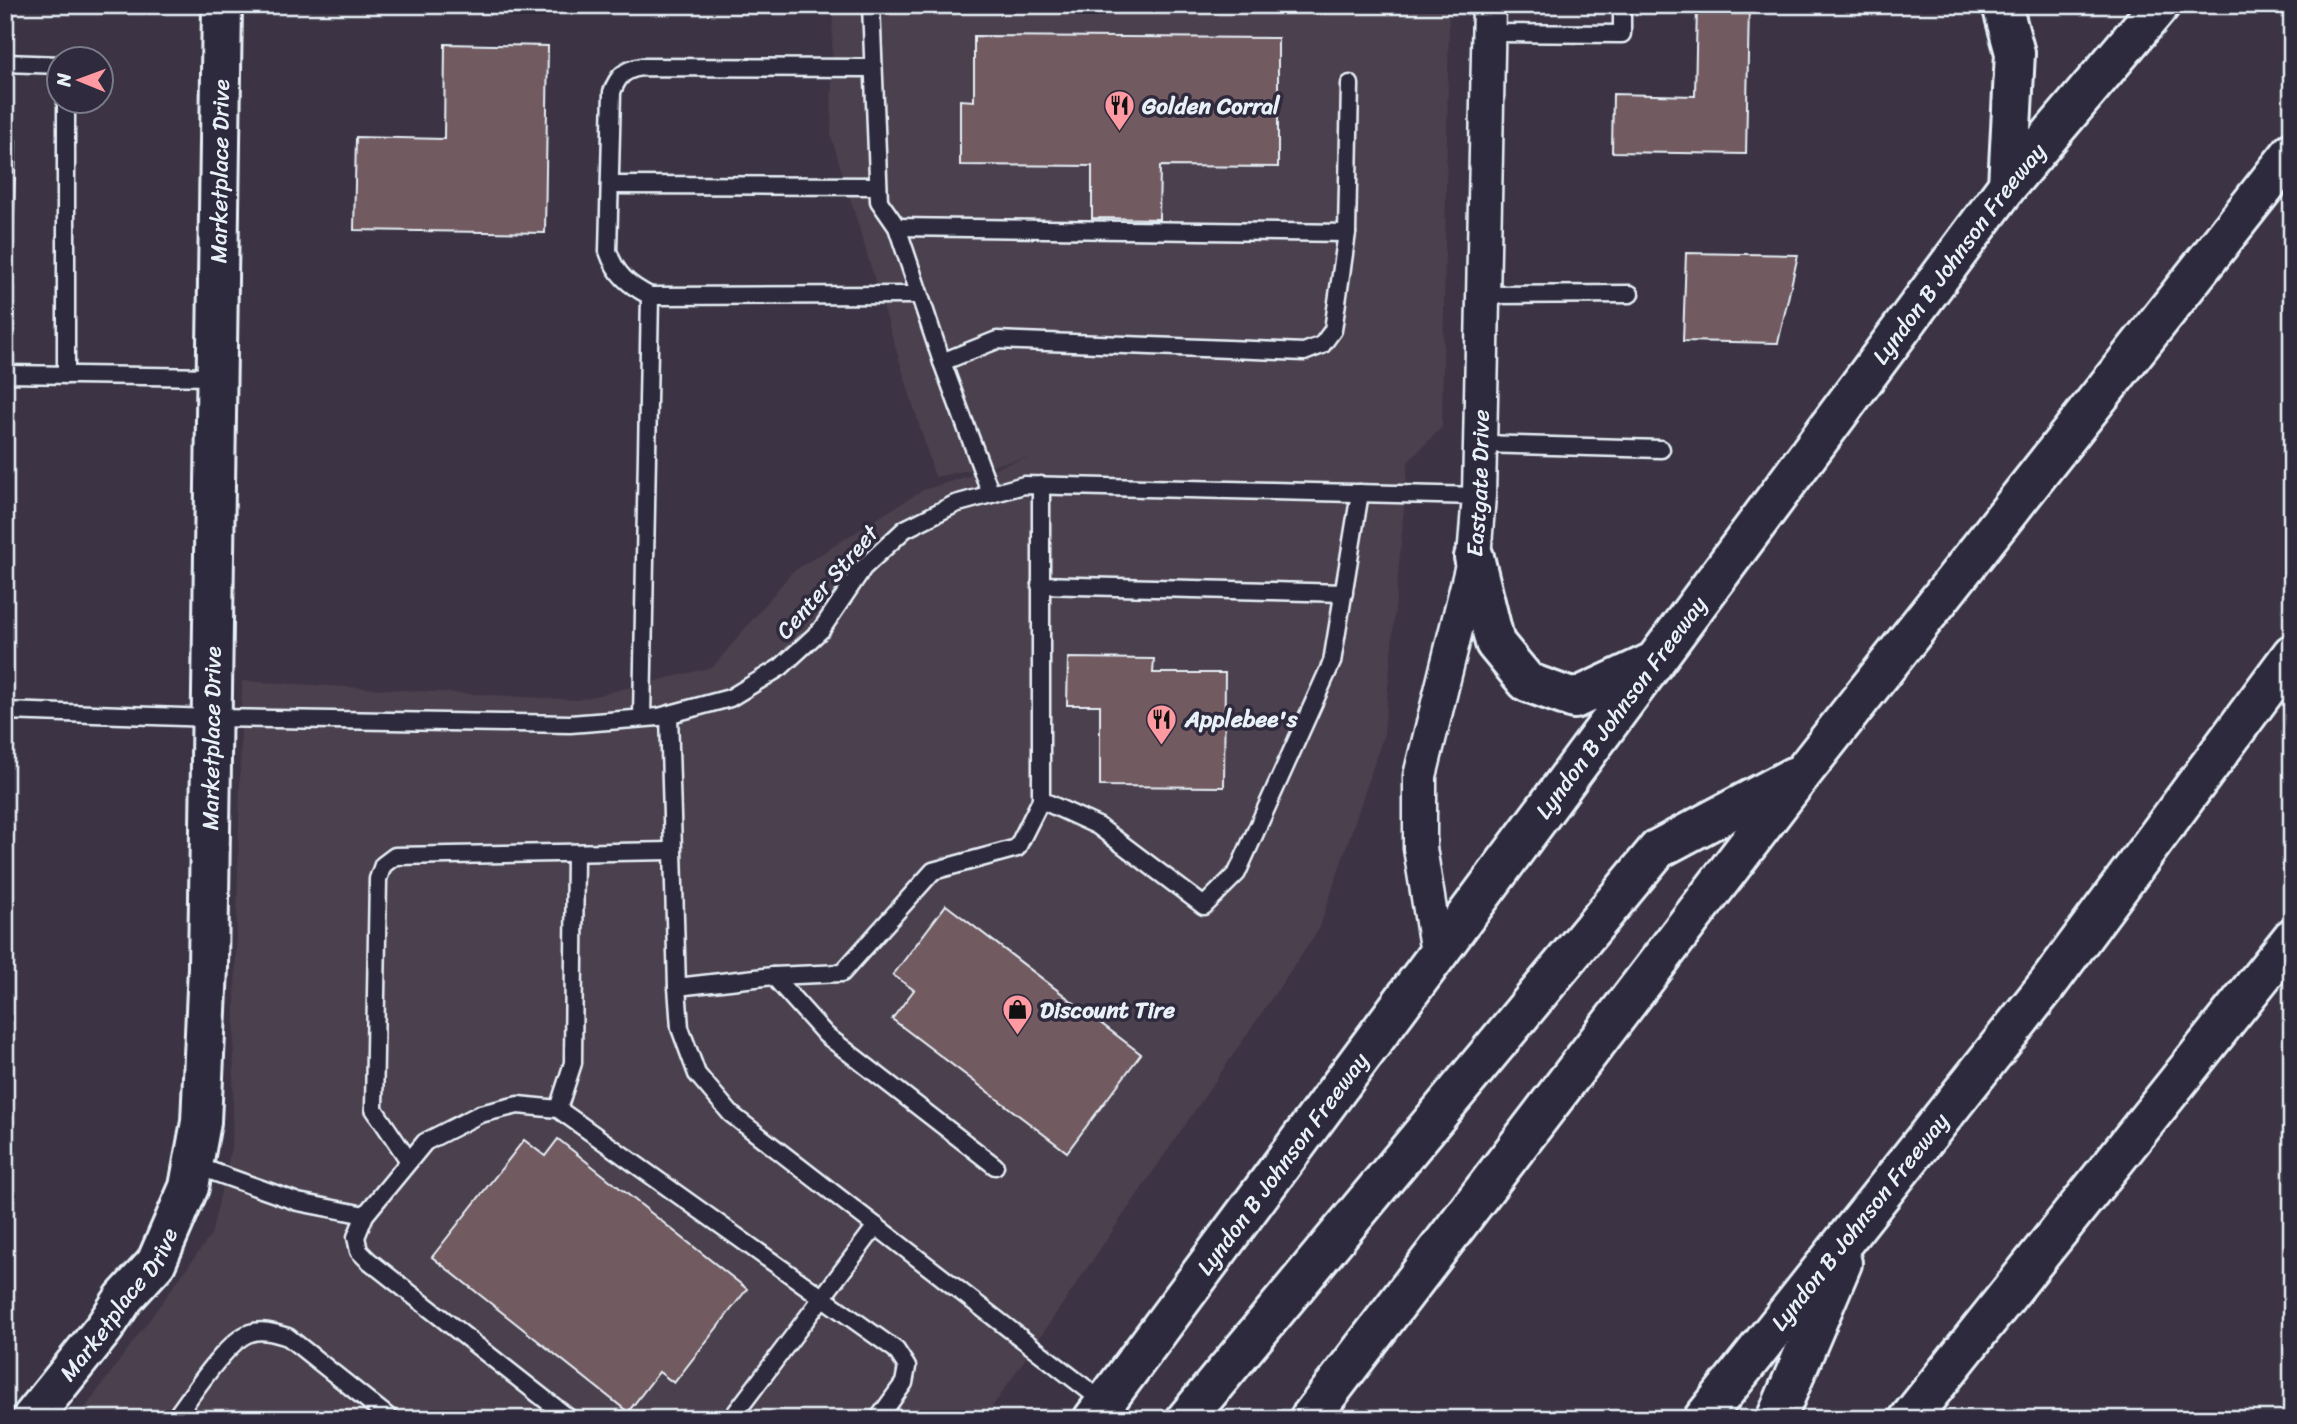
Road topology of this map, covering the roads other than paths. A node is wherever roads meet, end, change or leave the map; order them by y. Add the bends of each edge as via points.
1 (222, 5) edge
2 (871, 5) edge
3 (1622, 5) edge
4 (2002, 5) edge
5 (2160, 5) edge
6 (1489, 19) edge
7 (5, 64) edge
8 (46, 65) edge
9 (873, 68) junction
10 (1350, 84) dead end
11 (66, 116) edge
12 (2292, 152) edge
13 (610, 185) junction
14 (2008, 185) junction
15 (878, 186) junction
16 (897, 227) junction
17 (1346, 233) junction
18 (1630, 294) dead end
19 (918, 295) junction
20 (1483, 295) junction
21 (650, 296) junction
22 (942, 362) junction
23 (5, 374) edge
24 (66, 375) junction
25 (216, 377) junction
26 (1480, 444) junction
27 (1661, 449) dead end
28 (1041, 485) junction
29 (1360, 493) junction
30 (991, 494) junction
31 (1479, 496) junction
32 (1474, 557) junction
33 (1040, 584) junction
34 (1344, 593) junction
35 (2292, 654) edge
36 (1654, 662) junction
37 (5, 711) edge
38 (669, 714) junction
39 (212, 718) junction
40 (642, 718) junction
41 (1804, 771) junction
42 (1041, 800) junction
43 (672, 851) junction
44 (575, 853) junction
45 (2292, 938) edge
46 (1437, 953) junction
47 (773, 976) junction
48 (677, 987) junction
49 (558, 1109) junction
50 (409, 1161) junction
51 (194, 1165) junction
52 (995, 1166) dead end
53 (365, 1216) junction
54 (1862, 1216) junction
55 (876, 1226) junction
56 (821, 1297) junction
57 (1099, 1411) edge
58 (31, 1419) edge
59 (174, 1419) edge
60 (391, 1419) edge
61 (570, 1419) edge
62 (731, 1419) edge
63 (878, 1419) edge
64 (1186, 1419) edge
65 (1309, 1419) edge
66 (1703, 1419) edge
67 (1776, 1419) edge
68 (1909, 1419) edge

1 - 25 main road, Marketplace Drive
2 - 9 lane
3 - 6 lane via 1622,34
4 - 14 main road via 2015,53
5 - 14 main road, Lyndon B Johnson Freeway
6 - 20 street, Eastgate Drive
7 - 8 lane
9 - 13 lane via 641,66 628,70 617,78 612,92
9 - 15 lane
10 - 17 lane
11 - 24 lane
12 - 41 main road
13 - 15 lane
13 - 21 lane via 608,251 613,265 624,281
14 - 36 main road, Lyndon B Johnson Freeway
15 - 16 lane via 879,201
16 - 17 lane
16 - 19 lane
17 - 22 lane via 1333,330 1322,345 1304,352 997,340
18 - 20 lane
19 - 21 lane
19 - 22 lane
20 - 26 street, Eastgate Drive
21 - 40 lane
22 - 30 lane
23 - 24 lane
24 - 25 lane
25 - 39 main road, Marketplace Drive
26 - 27 lane
26 - 31 street, Eastgate Drive
28 - 29 lane, Center Street
28 - 30 lane, Center Street
28 - 33 lane
29 - 31 lane, Center Street
29 - 34 lane
30 - 38 lane, Center Street via 955,504 905,530 863,568 821,629 781,667 730,698
31 - 32 street, Eastgate Drive
32 - 36 main road via 1495,643 1527,682 1574,699
32 - 46 street, Eastgate Drive via 1420,776 1420,848
33 - 34 lane
33 - 42 lane
34 - 42 lane via 1332,662 1237,873 1204,906 1098,826
35 - 54 main road, Lyndon B Johnson Freeway via 2048,984
36 - 46 main road, Lyndon B Johnson Freeway
37 - 39 lane, Center Street
38 - 40 lane, Center Street
38 - 43 lane
39 - 40 lane, Center Street via 570,724
39 - 51 main road, Marketplace Drive via 208,967 201,1122
41 - 64 main road via 1658,849
41 - 65 main road
42 - 47 lane via 1017,848 933,871 842,973
43 - 44 lane
43 - 48 lane
44 - 49 lane via 573,1063
44 - 50 lane via 395,856 383,865 377,879 373,1109
45 - 68 main road
46 - 57 main road, Lyndon B Johnson Freeway
47 - 48 lane
47 - 52 lane via 826,1035
48 - 55 lane via 680,1028 697,1074 731,1114
49 - 50 lane via 518,1105 480,1114 425,1142
49 - 56 lane
50 - 53 lane
51 - 53 lane via 298,1202
51 - 58 main road, Marketplace Drive via 189,1188 156,1263
53 - 61 lane via 356,1237 359,1251 368,1260
54 - 66 main road, Lyndon B Johnson Freeway
54 - 67 main road
55 - 56 lane
55 - 57 lane
56 - 62 lane
56 - 63 lane via 895,1350 907,1367 904,1383
59 - 60 lane via 228,1349 249,1333 269,1331 288,1337

